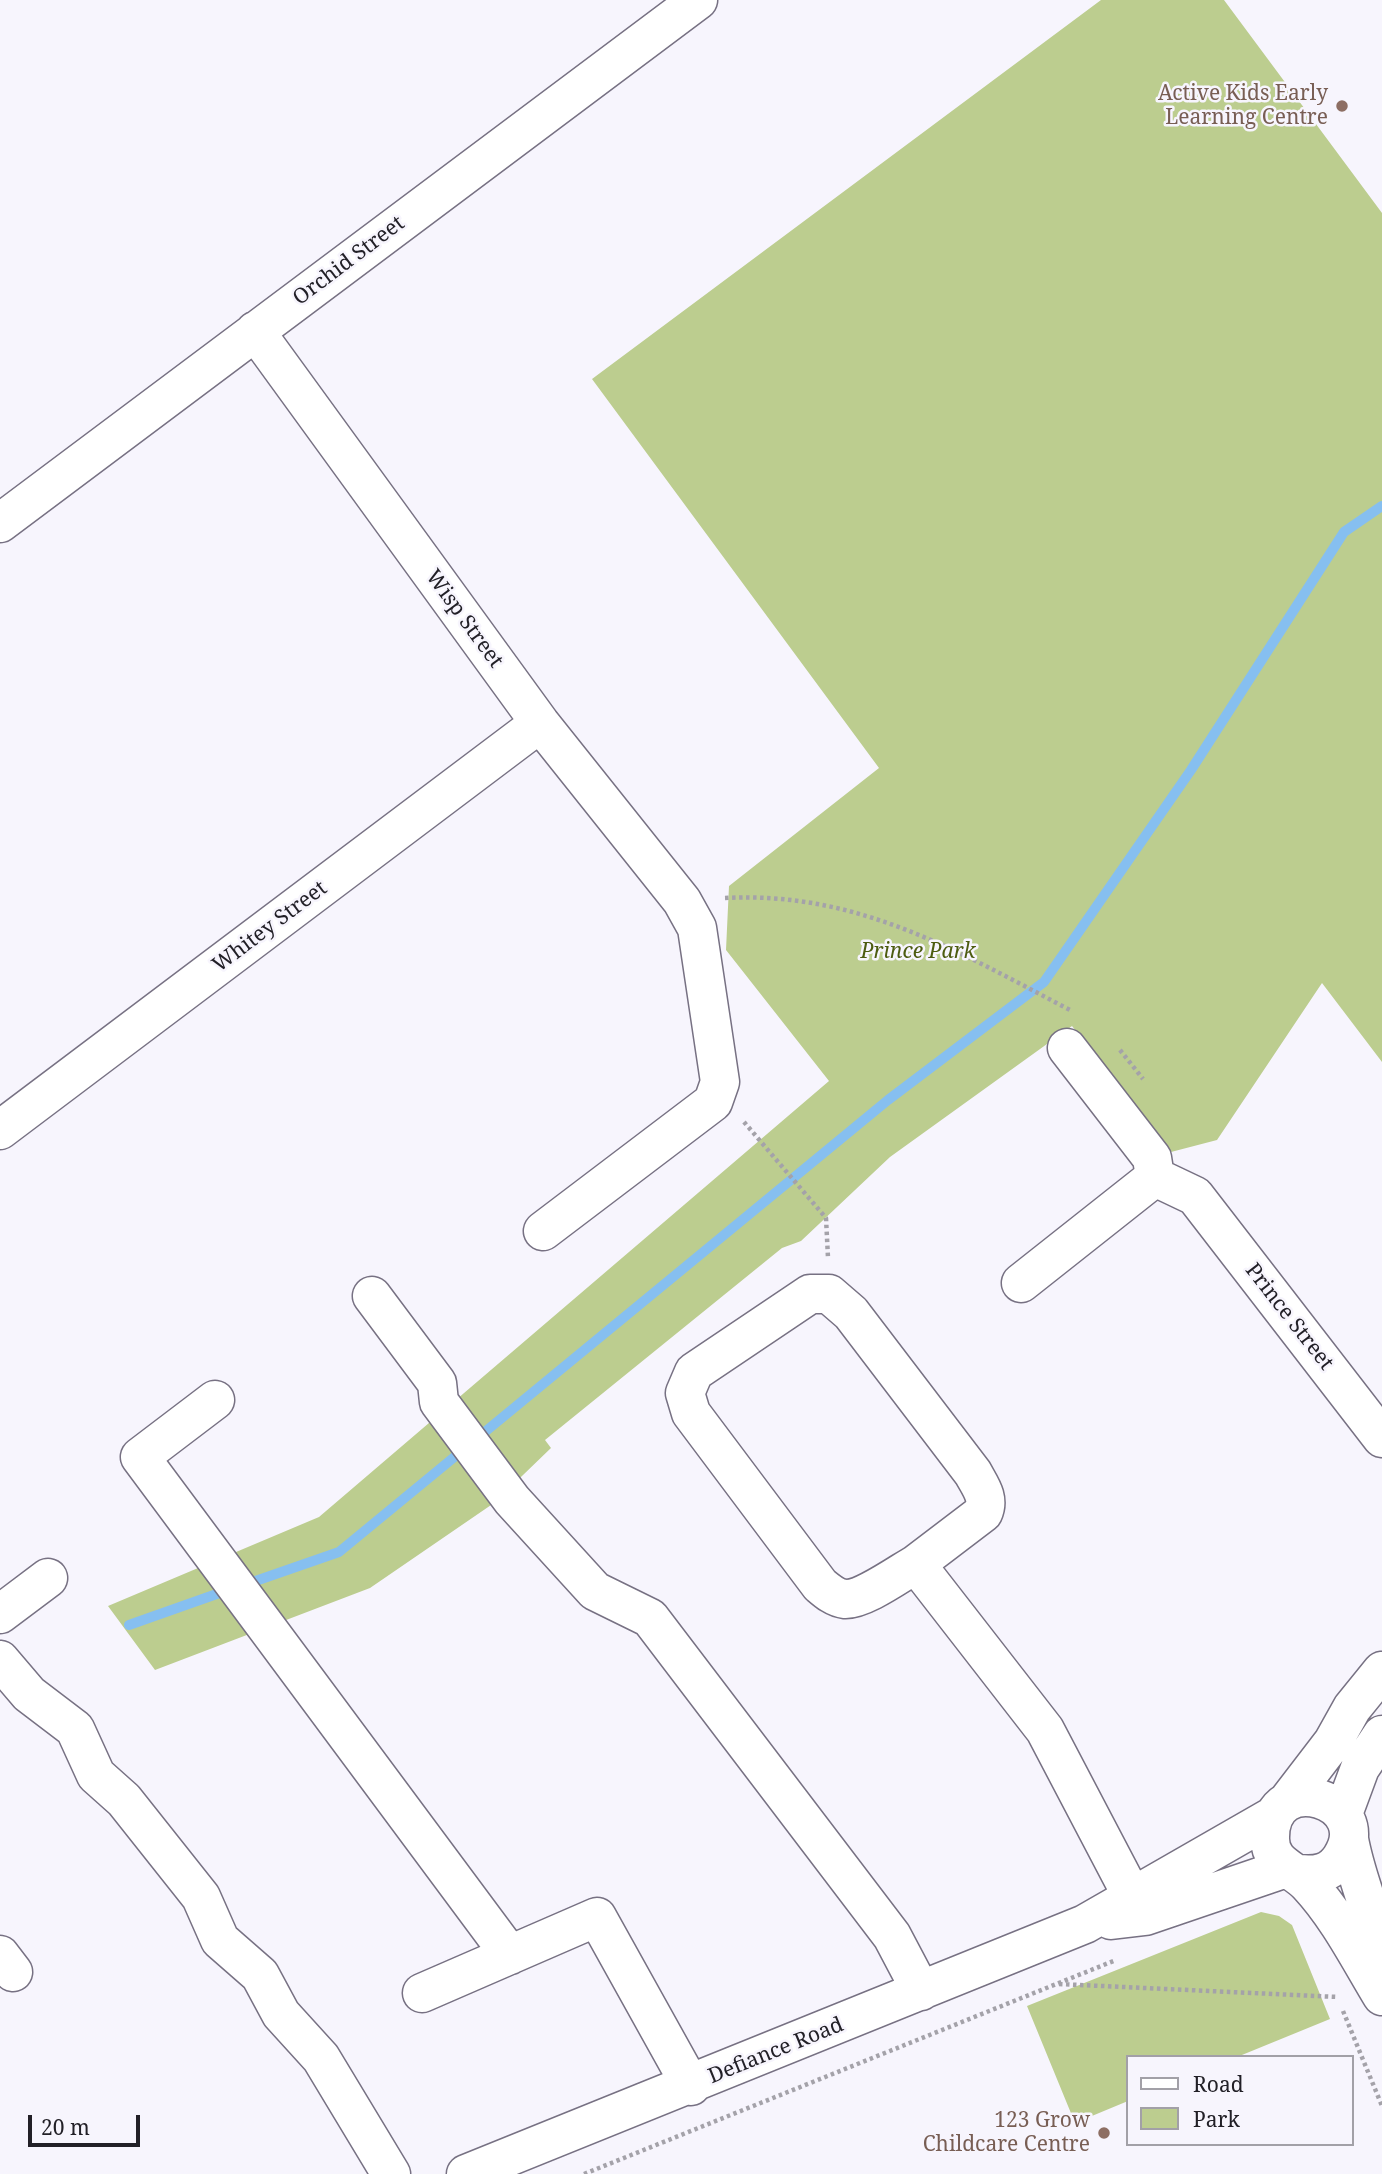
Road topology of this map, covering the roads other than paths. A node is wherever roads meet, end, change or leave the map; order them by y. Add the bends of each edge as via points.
1 (698, 0) edge
2 (255, 331) junction
3 (0, 523) edge
4 (540, 723) junction
5 (1067, 1048) dead end
6 (0, 1130) edge
7 (1155, 1177) junction
8 (543, 1231) dead end
9 (1021, 1283) dead end
10 (372, 1296) dead end
11 (215, 1400) dead end
12 (1382, 1438) edge
13 (916, 1564) junction
14 (48, 1578) dead end
15 (0, 1614) edge
16 (0, 1660) edge
17 (1382, 1671) edge
18 (1382, 1735) edge
19 (1281, 1808) junction
20 (1346, 1827) junction
21 (1293, 1871) junction
22 (1132, 1896) junction
23 (1377, 1908) edge
24 (1085, 1924) junction
25 (1382, 1953) edge
26 (510, 1955) junction
27 (921, 1991) junction
28 (422, 1993) dead end
29 (1382, 1996) edge
30 (691, 2086) junction
31 (391, 2174) edge
32 (466, 2174) edge

1 - 2 street, Orchid Street
2 - 3 street, Orchid Street
2 - 4 street, Wisp Street
4 - 6 street, Whitey Street
4 - 8 street, Wisp Street via 682,901 696,928 720,1082 713,1102
5 - 7 street via 1152,1158
7 - 9 street
7 - 12 street, Prince Street via 1195,1196
10 - 27 street via 437,1383 439,1402 512,1500 595,1591 650,1618 892,1936
11 - 26 street via 140,1457
13 - 13 street via 983,1513 985,1494 851,1313 829,1294 810,1294 694,1372 685,1392 691,1413 820,1585 844,1599 857,1597
13 - 22 street via 1045,1730
14 - 15 street
16 - 31 street via 29,1694 75,1729 96,1775 124,1800 201,1897 219,1940 260,1975 281,2014 321,2058
17 - 19 street, Defiance Road
18 - 20 street via 1360,1768
19 - 20 street via 1301,1796 1317,1796 1331,1802
19 - 21 street via 1270,1829 1269,1844 1275,1858
19 - 22 street, Defiance Road
20 - 21 street via 1337,1864 1326,1872
20 - 23 street via 1356,1877
21 - 24 street, Defiance Road via 1145,1916
21 - 29 street via 1328,1905
22 - 24 street, Defiance Road
23 - 25 street
24 - 27 street, Defiance Road
26 - 28 street
26 - 30 street via 597,1917
27 - 30 street, Defiance Road
30 - 32 street, Defiance Road

